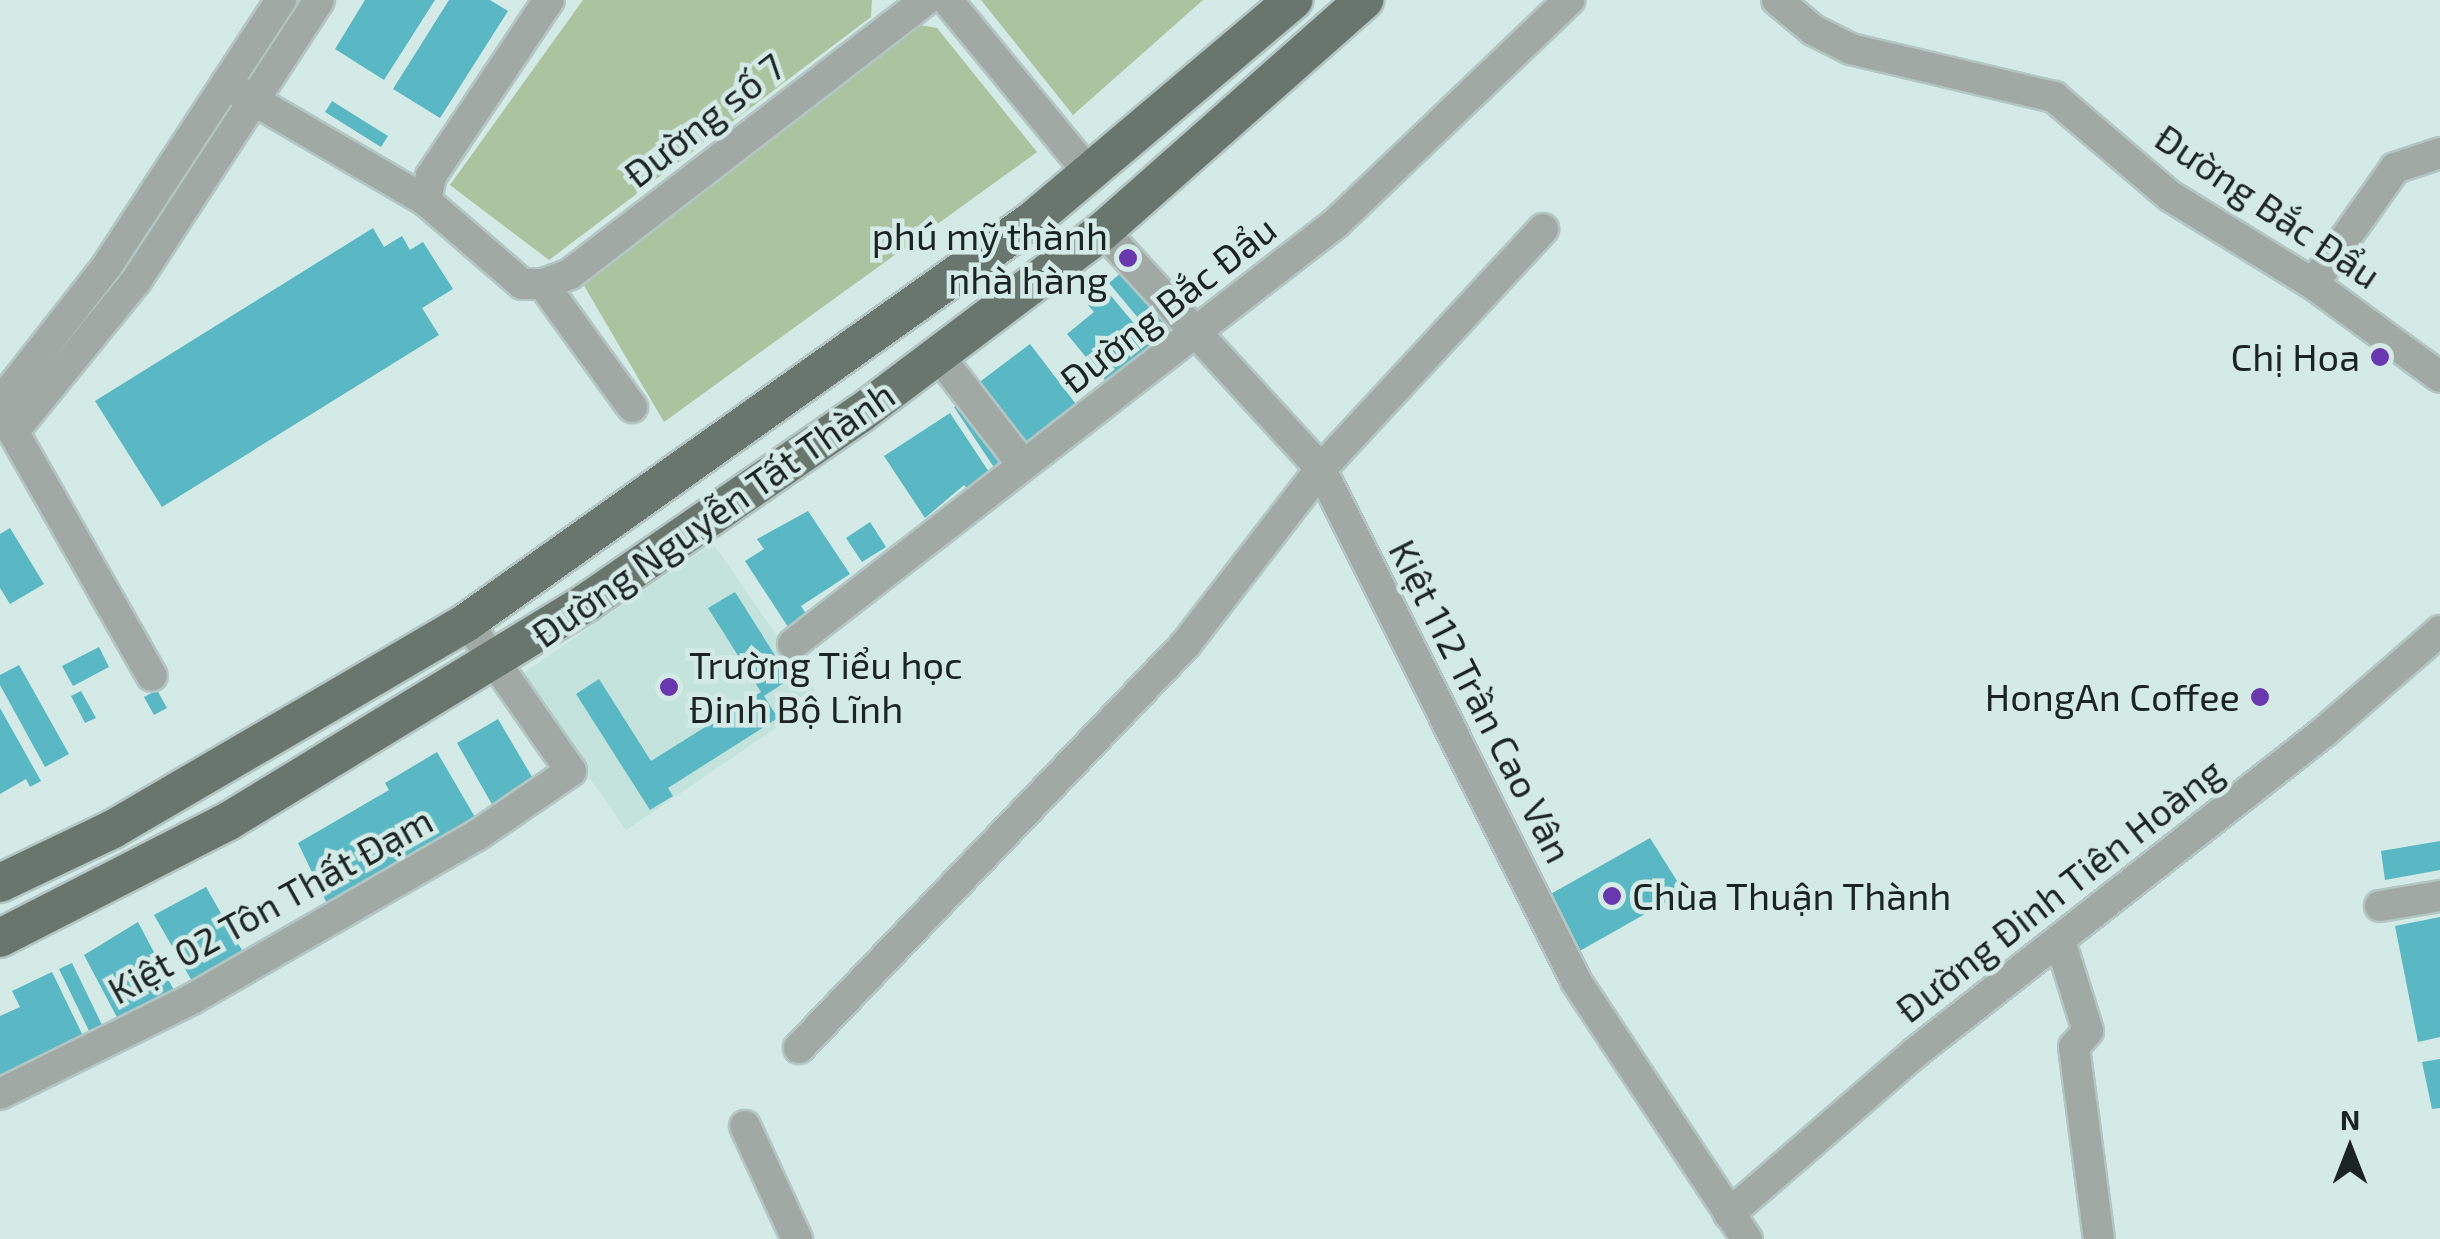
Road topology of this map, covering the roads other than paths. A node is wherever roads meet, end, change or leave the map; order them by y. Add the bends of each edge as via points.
1 (281, 0) edge
2 (319, 0) edge
3 (549, 0) edge
4 (926, 0) edge
5 (947, 0) edge
6 (1293, 0) edge
7 (1364, 0) edge
8 (1777, 0) edge
9 (1549, 7) edge
10 (226, 84) junction
11 (253, 101) junction
12 (2440, 153) edge
13 (1079, 183) junction
14 (426, 202) junction
15 (1543, 229) dead end
16 (1103, 231) junction
17 (533, 284) junction
18 (2313, 284) junction
19 (1195, 334) junction
20 (938, 356) junction
21 (2440, 377) edge
22 (632, 407) dead end
23 (5, 414) edge
24 (1023, 465) junction
25 (1321, 469) junction
26 (467, 622) junction
27 (2440, 631) edge
28 (793, 644) dead end
29 (498, 662) junction
30 (152, 676) dead end
31 (0, 883) edge
32 (2440, 896) edge
33 (2380, 906) dead end
34 (0, 938) edge
35 (2060, 940) junction
36 (800, 1048) dead end
37 (0, 1094) edge
38 (745, 1126) dead end
39 (1729, 1214) junction
40 (797, 1239) edge
41 (1747, 1239) edge
42 (2099, 1239) edge

1 - 10 street
2 - 11 street
3 - 14 street via 431,176
4 - 17 street, Đường số 7 via 570,274
5 - 13 street
6 - 13 main road, Đường Nguyễn Tất Thành
7 - 16 main road, Đường Nguyễn Tất Thành
8 - 18 street, Đường Bắc Đẩu via 1851,50 2054,97 2170,196
9 - 19 street, Đường Bắc Đẩu via 1336,223
10 - 11 street
10 - 23 street
11 - 14 street
11 - 23 street via 136,281
12 - 18 street via 2395,168
13 - 16 main road
13 - 26 main road, Đường Nguyễn Tất Thành
14 - 17 street
15 - 25 street
16 - 19 street, Kiệt 112 Trần Cao Vân
16 - 20 main road, Đường Nguyễn Tất Thành
17 - 22 street
18 - 21 street, Đường Bắc Đẩu
19 - 24 street, Đường Bắc Đẩu
19 - 25 street, Kiệt 112 Trần Cao Vân
20 - 24 street
20 - 29 main road, Đường Nguyễn Tất Thành
23 - 30 street
24 - 28 street, Đường Bắc Đẩu
25 - 36 street via 1186,644
25 - 39 street, Kiệt 112 Trần Cao Vân via 1576,981
26 - 29 street
26 - 31 main road, Đường Nguyễn Tất Thành via 112,829
27 - 35 street, Đường Đinh Tiên Hoàng
29 - 34 main road, Đường Nguyễn Tất Thành via 228,822
29 - 37 street, Kiệt 02 Tôn Thất Đạm via 571,771 476,836 192,999
32 - 33 street
35 - 39 street, Đường Đinh Tiên Hoàng via 1916,1052
35 - 42 street via 2088,1031 2074,1047
38 - 40 street
39 - 41 street, Kiệt 112 Trần Cao Vân

